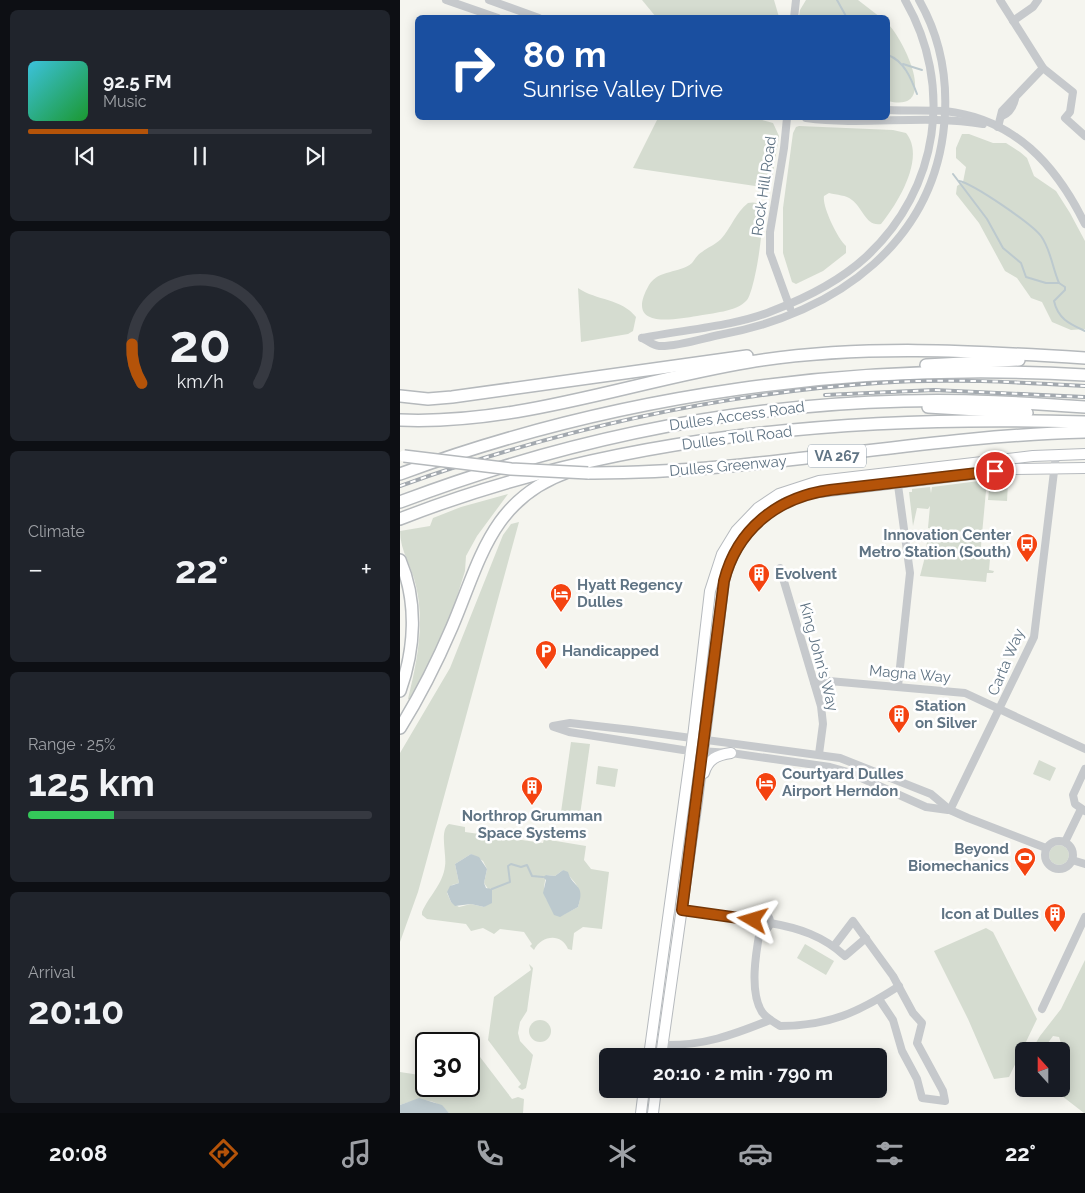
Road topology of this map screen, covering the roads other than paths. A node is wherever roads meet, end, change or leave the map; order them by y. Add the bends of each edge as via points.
1 (446, 0) edge
2 (489, 0) edge
3 (796, 0) edge
4 (905, 0) edge
5 (919, 0) edge
6 (1000, 0) edge
7 (1038, 0) edge
8 (489, 15) edge
9 (531, 15) edge
10 (794, 15) edge
11 (1013, 20) junction
12 (1043, 68) junction
13 (890, 110) edge
14 (945, 112) junction
15 (934, 115) junction
16 (890, 118) edge
17 (787, 120) edge
18 (835, 120) edge
19 (864, 120) edge
20 (945, 120) junction
21 (998, 127) junction
22 (1085, 136) edge
23 (1085, 224) edge
24 (788, 304) junction
25 (793, 315) junction
26 (791, 356) junction
27 (1085, 358) edge
28 (1085, 364) edge
29 (1085, 375) edge
30 (771, 386) junction
31 (400, 396) edge
32 (832, 404) junction
33 (1085, 407) edge
34 (1085, 417) edge
35 (400, 420) edge
36 (1085, 422) edge
37 (1085, 432) edge
38 (638, 452) junction
39 (1085, 454) edge
40 (1056, 455) junction
41 (402, 456) edge
42 (1055, 467) junction
43 (1085, 468) edge
44 (400, 474) edge
45 (897, 477) junction
46 (400, 502) edge
47 (400, 519) edge
48 (400, 560) edge
49 (780, 568) dead end
50 (814, 682) junction
51 (898, 686) junction
52 (400, 691) edge
53 (1001, 709) junction
54 (400, 728) edge
55 (693, 737) junction
56 (705, 738) junction
57 (1085, 749) edge
58 (691, 750) junction
59 (704, 751) junction
60 (731, 753) junction
61 (819, 754) junction
62 (1085, 769) edge
63 (697, 801) junction
64 (950, 810) junction
65 (1083, 810) edge
66 (1065, 842) junction
67 (1046, 848) junction
68 (1072, 860) junction
69 (1085, 864) edge
70 (669, 909) junction
71 (682, 910) junction
72 (1085, 917) edge
73 (753, 920) junction
74 (770, 923) junction
75 (760, 930) junction
76 (866, 938) junction
77 (834, 946) junction
78 (899, 986) junction
79 (879, 999) junction
80 (1042, 1009) dead end
81 (770, 1020) junction
82 (663, 1045) junction
83 (650, 1048) edge
84 (662, 1048) edge
85 (643, 1098) edge
86 (655, 1098) edge
87 (641, 1113) edge
88 (653, 1113) edge

1 - 8 street
2 - 9 street
3 - 10 street
4 - 15 street via 930,58
5 - 14 street via 940,52
6 - 11 street
7 - 11 street
11 - 12 street
12 - 21 street via 1002,116
12 - 22 street via 1073,92 1070,112 1065,118
13 - 15 street
14 - 15 street
14 - 20 street
14 - 21 street via 976,118
15 - 16 street
15 - 20 street
15 - 24 street via 920,178 908,206 888,234 842,276
17 - 24 street, Rock Hill Road via 770,232 770,253
18 - 19 street
20 - 21 street
20 - 25 street via 934,174 922,203 900,236 858,279
21 - 23 street via 1026,145 1052,169
24 - 25 street, Rock Hill Road
24 - 25 street via 756,316 642,338 658,346 745,330
26 - 27 highway via 924,350
26 - 31 highway via 728,357 452,397
26 - 35 highway via 704,370 514,412 450,420
28 - 30 highway via 1019,360 949,363 809,377
29 - 30 highway, Dulles Access Road via 924,372
30 - 44 highway, Dulles Access Road via 660,403 559,424
32 - 33 highway, Dulles Access Road via 948,400
32 - 34 highway
32 - 46 highway, Dulles Access Road via 736,415 632,433 517,463
36 - 38 highway, Dulles Toll Road via 964,421 867,425 771,433
37 - 41 highway, Dulles Greenway / VA 267, bridge via 1004,437 654,473 511,469
38 - 47 highway, Dulles Toll Road via 530,475
38 - 54 highway via 552,478 530,491 505,514 487,541 444,646
39 - 40 main road
40 - 42 street, Carta Way
40 - 45 main road
42 - 43 main road
42 - 45 main road
42 - 53 street, Carta Way via 1034,637
45 - 51 street via 910,573
45 - 55 main road via 819,481 790,489 758,508 736,531 722,554 712,582
45 - 56 main road via 798,496 761,519 741,540 724,581
48 - 52 highway via 410,593 413,626 410,654
49 - 50 street, King John's Way
50 - 51 street, Magna Way
50 - 61 street, King John's Way via 823,724
51 - 53 street, Magna Way via 965,693
53 - 57 street, Magna Way
53 - 64 street, Carta Way
55 - 56 street
55 - 58 main road
55 - 58 street via 570,723 553,726 569,732
56 - 59 main road
56 - 61 street
58 - 59 street
58 - 70 main road
59 - 60 street
59 - 63 main road
60 - 63 main road via 714,758 708,764
60 - 64 street via 839,770 926,806
61 - 64 street via 849,760 922,790
62 - 65 street via 1073,795 1075,804
63 - 71 main road
64 - 67 street
65 - 66 street
66 - 67 street via 1052,842
66 - 68 street via 1072,852
67 - 68 street via 1046,861 1053,867 1062,868
68 - 69 street
70 - 71 street
70 - 83 main road
71 - 73 street
71 - 82 main road
72 - 80 street
73 - 74 street via 762,913
73 - 75 street via 754,926
74 - 75 street
74 - 77 street via 804,931
75 - 81 street via 755,957 756,988 762,1012
76 - 77 street via 845,956
76 - 77 street via 853,921
76 - 78 street
78 - 79 street
78 - 79 street via 922,1023 918,1047 928,1061 945,1101 922,1098 893,1020
79 - 81 street via 848,1015 817,1024 780,1026
81 - 82 street via 744,1032 697,1044
82 - 84 main road
85 - 87 main road
86 - 88 main road

